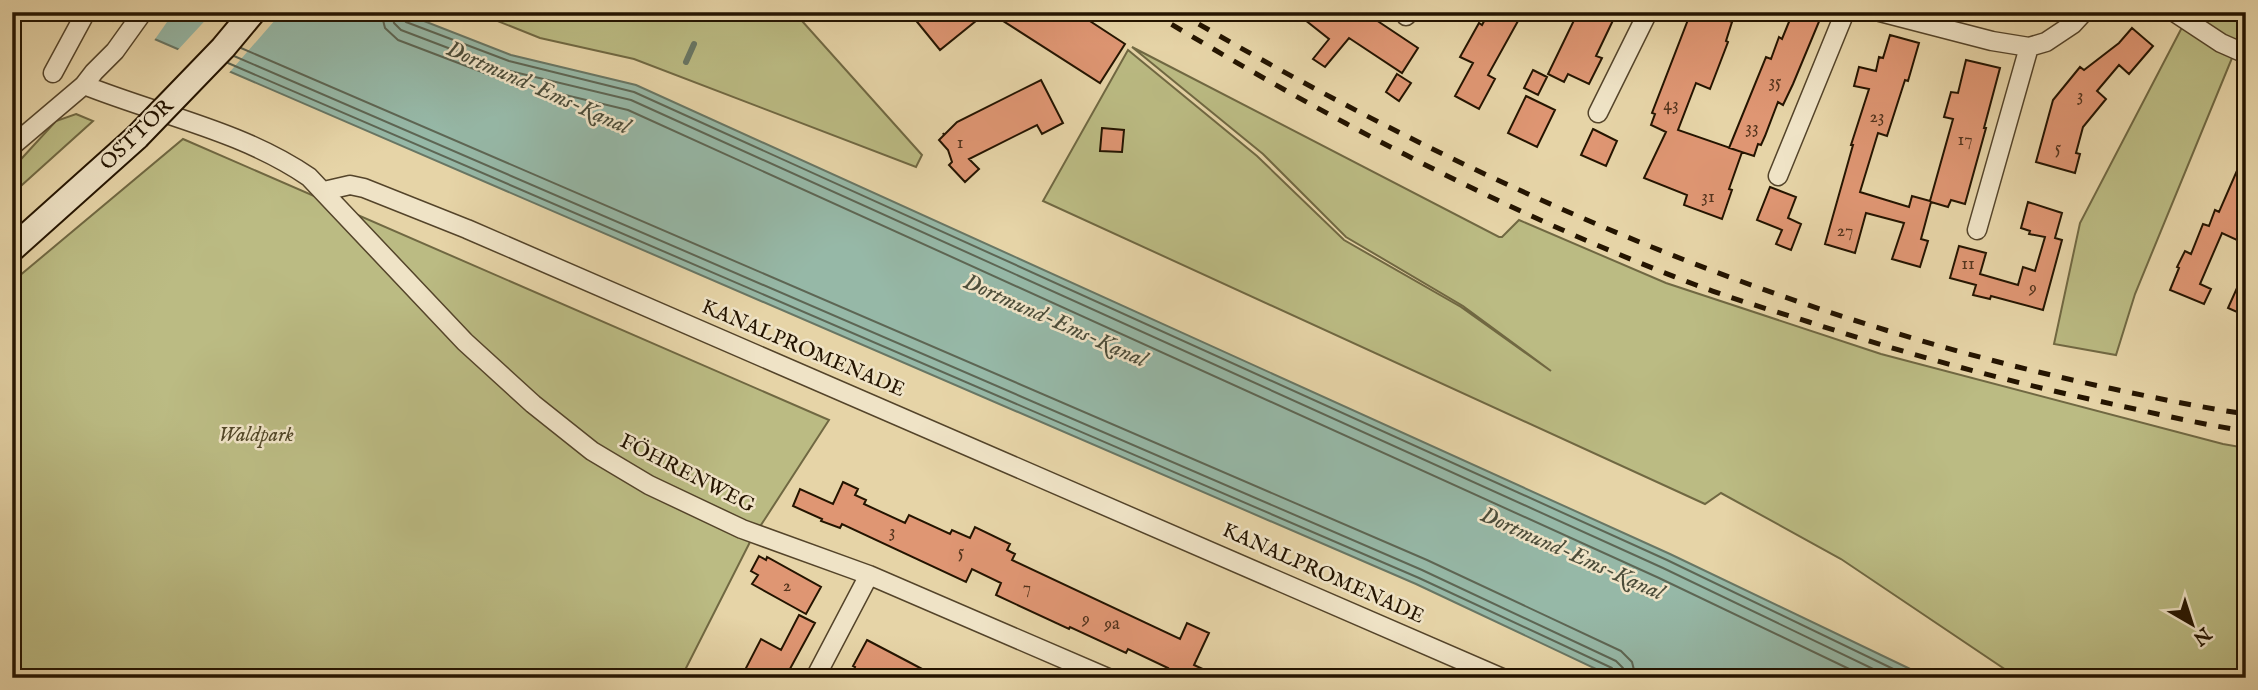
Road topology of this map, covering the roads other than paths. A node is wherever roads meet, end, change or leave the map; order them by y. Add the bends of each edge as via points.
1 (143, 12) edge
2 (253, 12) edge
3 (1648, 12) edge
4 (1845, 12) edge
5 (1880, 12) edge
6 (2084, 12) edge
7 (2174, 12) edge
8 (82, 19) edge
9 (2029, 47) junction
10 (2246, 54) edge
11 (53, 74) dead end
12 (84, 85) junction
13 (1598, 113) dead end
14 (12, 146) edge
15 (1778, 176) dead end
16 (324, 191) junction
17 (1977, 230) dead end
18 (12, 249) edge
19 (869, 575) junction
20 (815, 678) edge
21 (1108, 678) edge
22 (1502, 678) edge

1 - 12 street via 116,51
2 - 18 main road, OSTTOR, bridge via 137,136
3 - 13 street
4 - 15 street
5 - 9 street
6 - 9 street via 2046,42
7 - 10 street
8 - 11 street
9 - 17 street
12 - 14 street
12 - 16 street via 247,143 293,166
16 - 19 street, FÖHRENWEG via 465,342 592,451 684,503
16 - 22 street, KANALPROMENADE via 351,184 467,229
19 - 20 street
19 - 21 street, FÖHRENWEG

